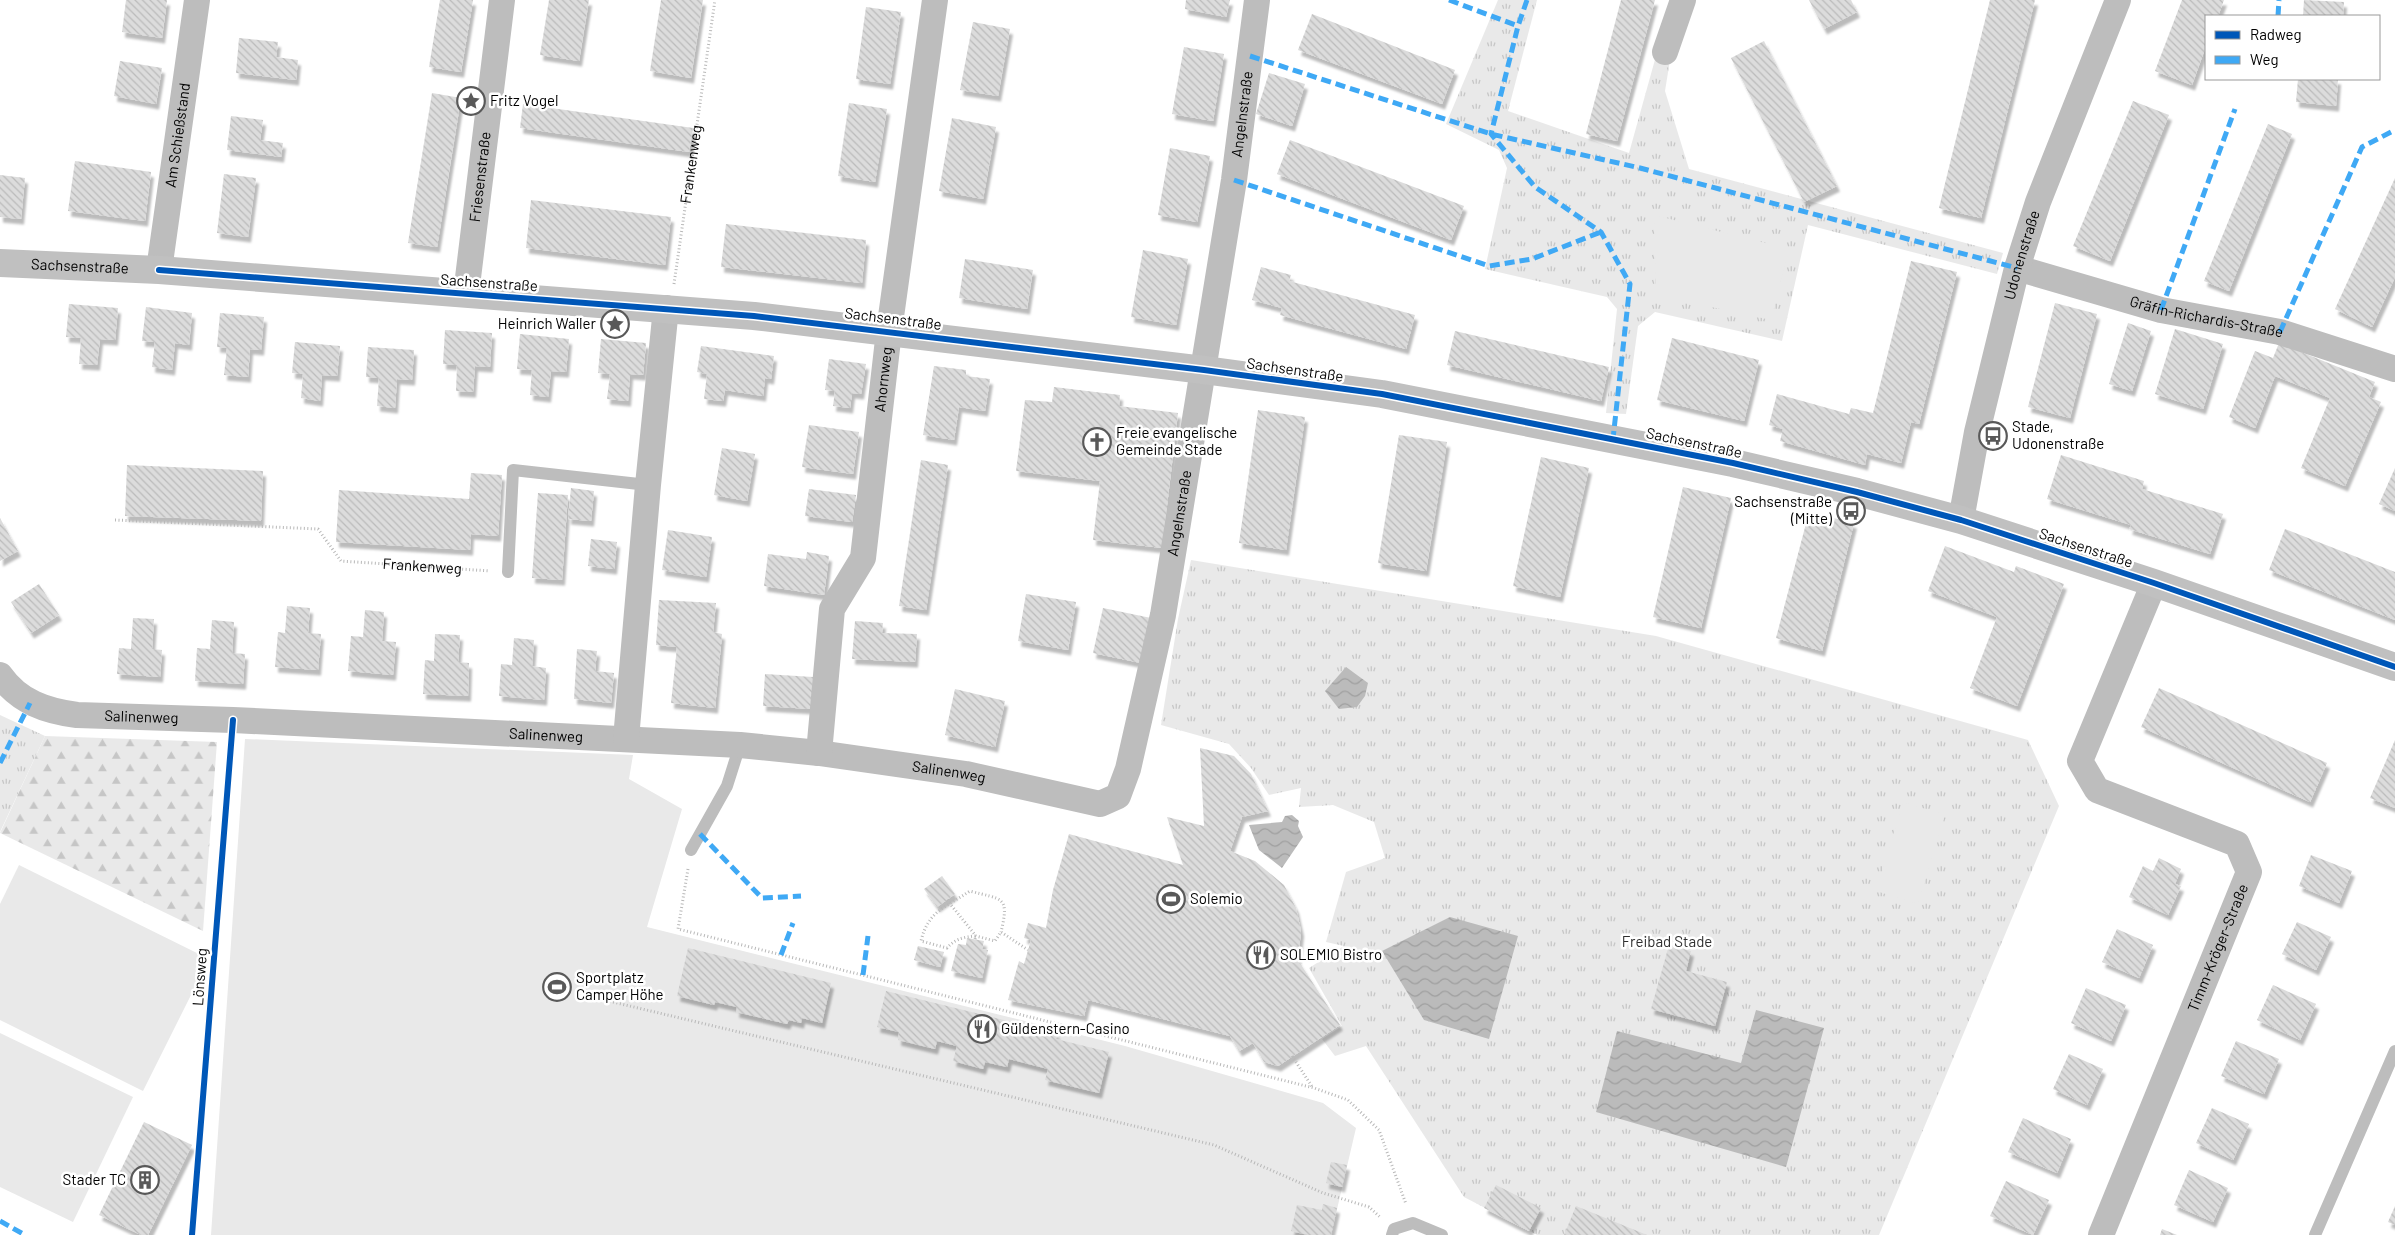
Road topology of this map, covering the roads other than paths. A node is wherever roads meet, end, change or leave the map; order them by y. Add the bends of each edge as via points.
1 (198, 0) edge
2 (502, 0) edge
3 (935, 0) edge
4 (1257, 0) edge
5 (1683, 0) edge
6 (2118, 0) edge
7 (1664, 52) dead end
8 (0, 263) edge
9 (2017, 268) junction
10 (159, 270) junction
11 (466, 294) junction
12 (670, 298) junction
13 (889, 332) junction
14 (2395, 369) edge
15 (1204, 370) junction
16 (648, 485) junction
17 (1961, 520) junction
18 (508, 572) road end
19 (2154, 583) junction
20 (2395, 667) edge
21 (0, 675) edge
22 (626, 739) junction
23 (740, 745) junction
24 (819, 753) junction
25 (1100, 804) joint
26 (691, 850) road end
27 (2395, 1051) edge
28 (1393, 1232) edge
29 (1442, 1235) edge
30 (2101, 1235) edge
31 (2315, 1235) edge

1 - 10 street, Am Schießstand
2 - 11 street, Friesenstraße
3 - 13 street, Ahornweg
4 - 15 street, Angelnstraße via 1234,180
5 - 7 street
6 - 9 street, Udonenstraße via 2038,202
8 - 10 street, Sachsenstraße
9 - 14 street, Gräfin-Richardis-Straße via 2161,310 2280,332
9 - 17 street, Udonenstraße via 1977,432
10 - 11 street, Sachsenstraße
11 - 12 street, Sachsenstraße
12 - 13 street, Sachsenstraße via 754,316
12 - 16 street
13 - 15 street, Sachsenstraße
13 - 24 street, Ahornweg via 863,558 832,609
15 - 17 street, Sachsenstraße via 1382,394 1733,463
15 - 25 street, Angelnstraße via 1163,615 1128,770 1118,796
16 - 18 lane via 513,470
16 - 22 street
17 - 19 street, Sachsenstraße
19 - 20 street, Sachsenstraße
19 - 30 street, Timm-Kröger-Straße via 2080,761 2097,790 2237,844 2249,872
21 - 22 street, Salinenweg via 7,686 30,703 53,712 77,715
22 - 23 street, Salinenweg
23 - 24 street, Salinenweg
23 - 26 lane via 727,786
24 - 25 street, Salinenweg via 966,774
27 - 31 lane
28 - 29 lane via 1413,1223

